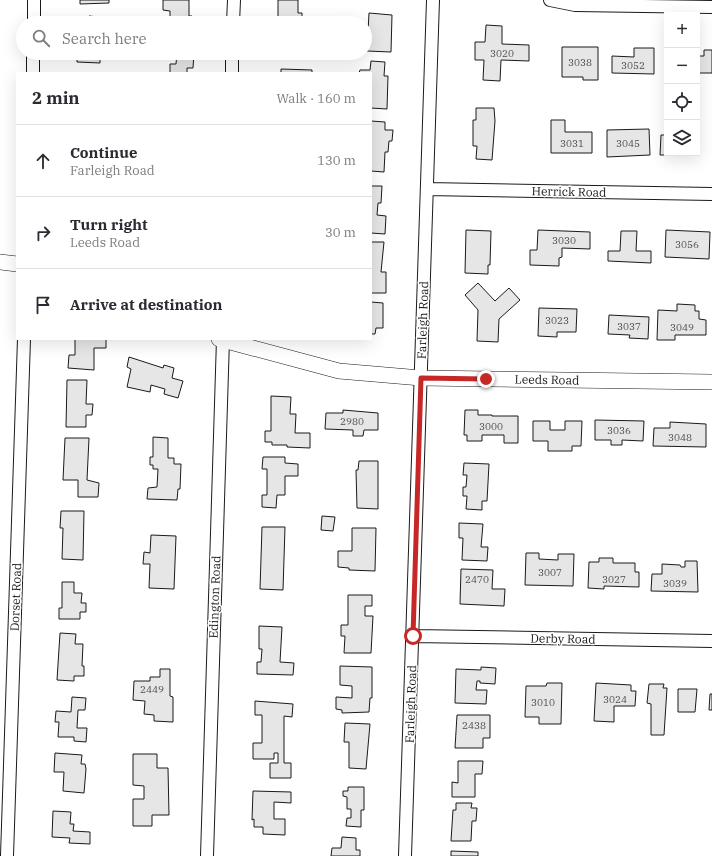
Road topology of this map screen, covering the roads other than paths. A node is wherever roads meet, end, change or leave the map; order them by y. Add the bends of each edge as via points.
1 (34, 0) edge
2 (234, 0) edge
3 (433, 0) edge
4 (550, 0) edge
5 (712, 7) edge
6 (34, 16) edge
7 (233, 16) edge
8 (33, 60) edge
9 (232, 60) edge
10 (32, 72) edge
11 (232, 72) edge
12 (427, 189) junction
13 (712, 194) edge
14 (0, 262) edge
15 (16, 264) edge
16 (24, 340) edge
17 (222, 340) edge
18 (421, 378) junction
19 (712, 382) edge
20 (413, 636) junction
21 (712, 641) edge
22 (7, 856) edge
23 (207, 856) edge
24 (405, 856) edge

1 - 6 street
2 - 7 street
3 - 12 street, Farleigh Road
4 - 5 street via 575,5
8 - 10 street
9 - 11 street
12 - 13 street, Herrick Road
12 - 18 street, Farleigh Road
14 - 15 street
16 - 22 street, Dorset Road
17 - 18 street, Leeds Road via 339,372
17 - 23 street, Edington Road
18 - 19 street, Leeds Road
18 - 20 street, Farleigh Road
20 - 21 street, Derby Road
20 - 24 street, Farleigh Road

